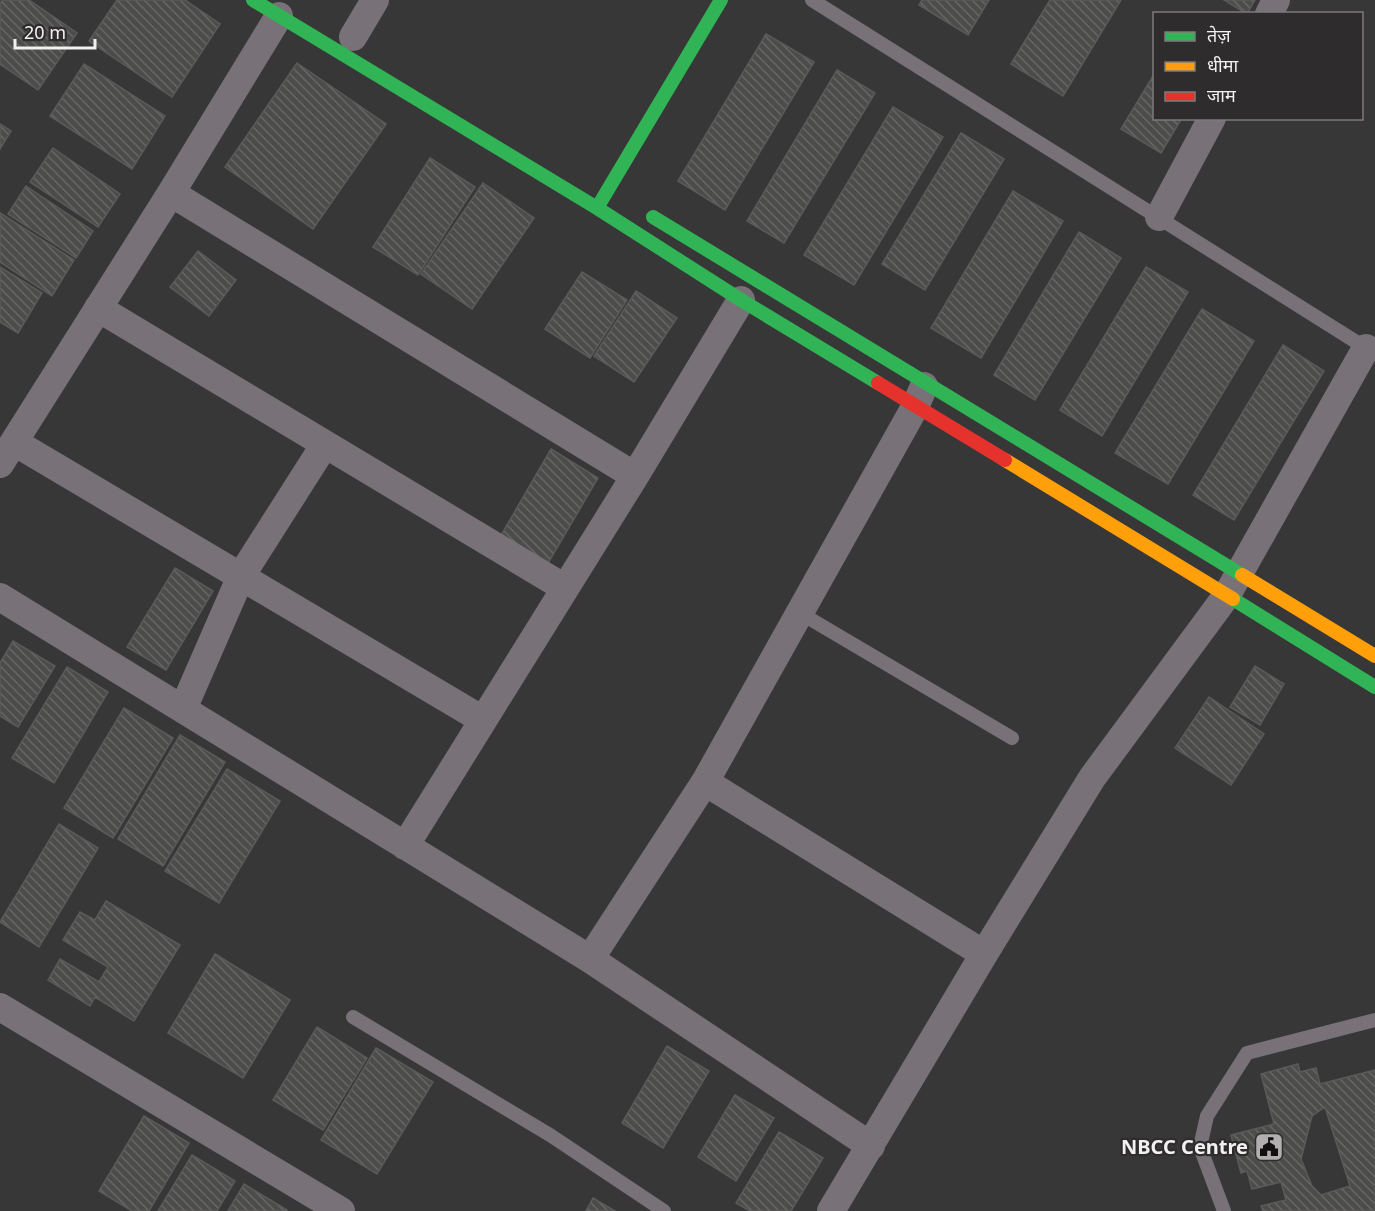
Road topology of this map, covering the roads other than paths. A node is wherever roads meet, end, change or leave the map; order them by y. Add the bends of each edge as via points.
1 (253, 0) edge
2 (375, 0) edge
3 (721, 0) edge
4 (812, 0) edge
5 (279, 16) junction
6 (353, 37) dead end
7 (1211, 120) edge
8 (171, 193) junction
9 (597, 208) junction
10 (639, 208) dead end
11 (1159, 217) junction
12 (741, 300) junction
13 (98, 308) junction
14 (1370, 351) edge
15 (920, 395) junction
16 (325, 444) junction
17 (7, 453) edge
18 (635, 476) junction
19 (241, 576) junction
20 (1234, 584) junction
21 (565, 588) junction
22 (0, 597) edge
23 (801, 613) junction
24 (1375, 656) edge
25 (1375, 687) edge
26 (183, 709) junction
27 (483, 720) junction
28 (1012, 738) dead end
29 (705, 782) junction
30 (405, 846) junction
31 (984, 954) junction
32 (590, 959) junction
33 (0, 1007) edge
34 (352, 1017) dead end
35 (1375, 1020) edge
36 (871, 1146) junction
37 (341, 1211) edge
38 (664, 1211) edge
39 (831, 1211) edge
40 (1224, 1211) edge

1 - 5 street
2 - 6 street
3 - 9 street
4 - 11 lane
5 - 8 street
5 - 9 street
7 - 11 street
8 - 13 street
8 - 18 street
9 - 12 street
10 - 15 street
11 - 14 lane
12 - 15 street
12 - 18 street
13 - 16 street
13 - 17 street
14 - 20 street
15 - 20 street
15 - 20 street
15 - 23 street
16 - 19 street
16 - 21 street
17 - 19 street
18 - 21 street
19 - 26 street
19 - 27 street
20 - 24 street
20 - 25 street
20 - 31 street via 1092,778
21 - 27 street
22 - 26 street
23 - 28 lane
23 - 29 street
26 - 30 street
27 - 30 street
29 - 31 street
29 - 32 street
30 - 32 street
31 - 36 street
32 - 36 street
33 - 37 street
34 - 38 lane via 550,1135
35 - 40 lane via 1247,1053 1207,1116 1200,1147
36 - 39 street

